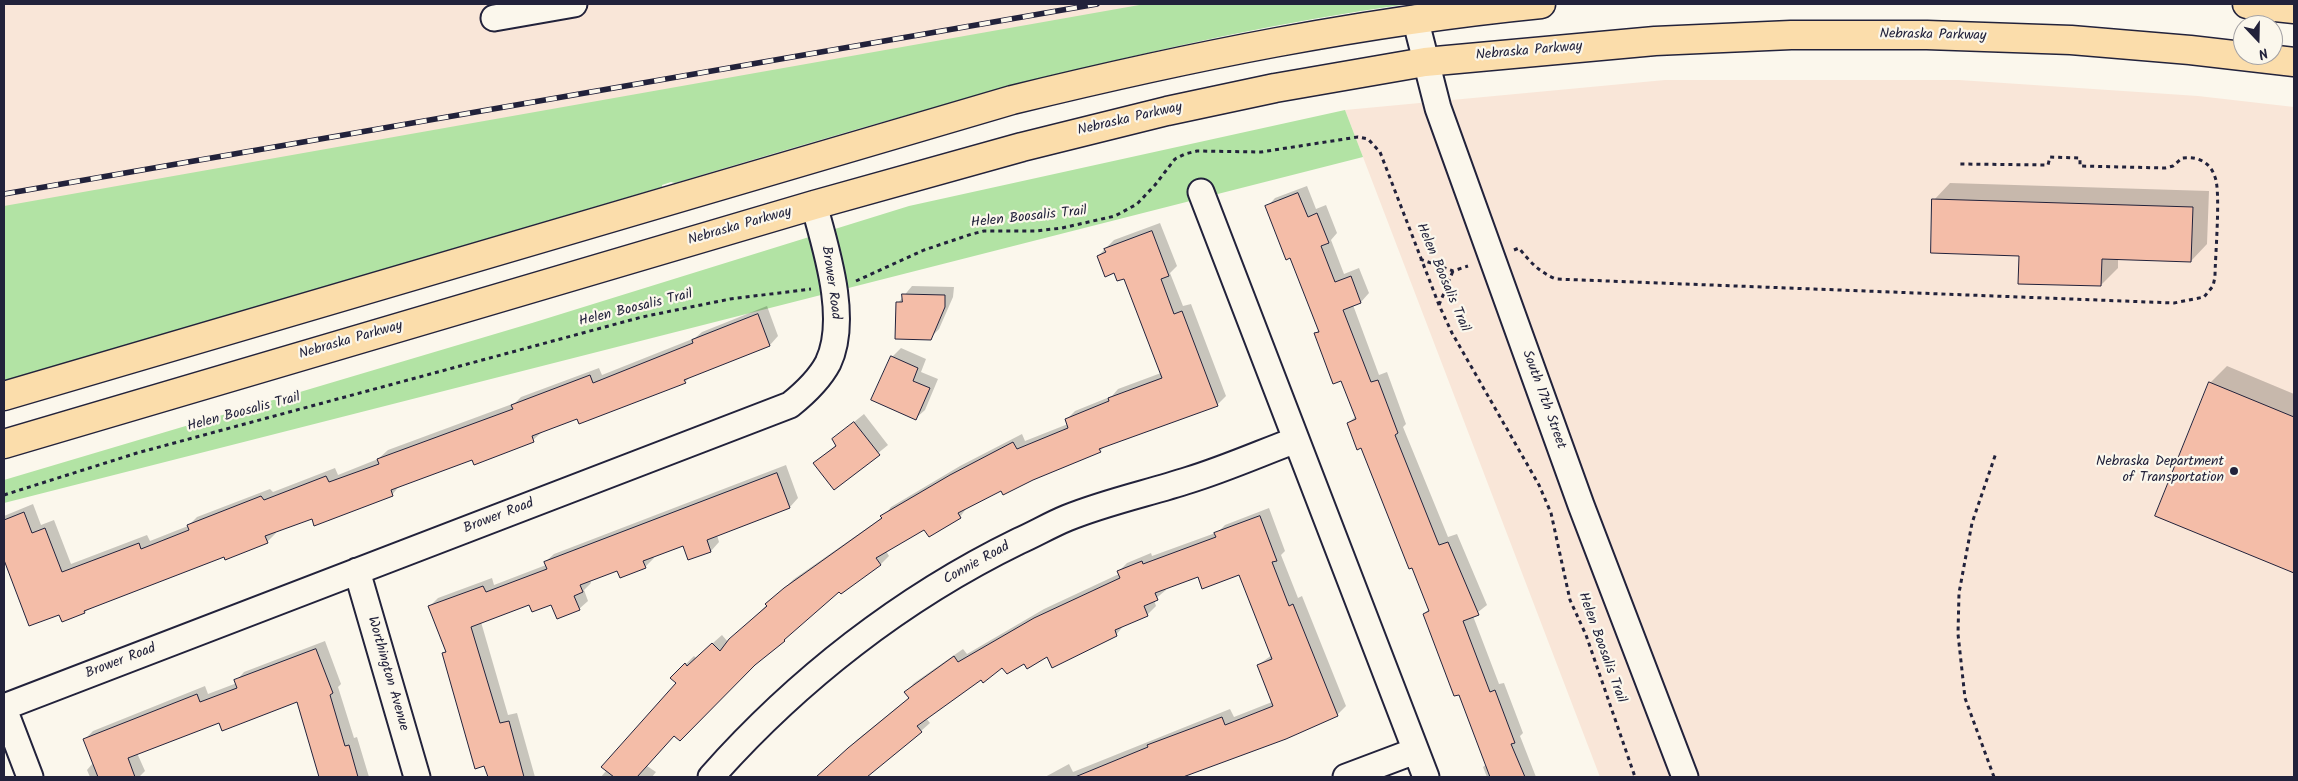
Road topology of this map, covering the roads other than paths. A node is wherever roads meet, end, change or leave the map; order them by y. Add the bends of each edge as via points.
1 (574, 4) edge
2 (1541, 4) edge
3 (2247, 4) edge
4 (2294, 9) edge
5 (494, 18) dead end
6 (1415, 18) junction
7 (1425, 62) junction
8 (2294, 62) edge
9 (1201, 192) dead end
10 (814, 205) junction
11 (4, 396) edge
12 (1296, 440) junction
13 (4, 444) edge
14 (357, 571) junction
15 (4, 708) edge
16 (1416, 751) junction
17 (30, 777) edge
18 (417, 777) edge
19 (711, 777) edge
20 (1346, 777) edge
21 (1426, 777) edge
22 (1685, 777) edge

1 - 5 street
2 - 6 main road
3 - 4 main road
6 - 7 street, South 17th Street
6 - 11 main road via 1261,44 1012,100
7 - 8 main road, Nebraska Parkway via 1655,41 1927,34 2071,40
7 - 10 main road, Nebraska Parkway via 1167,110
7 - 22 street, South 17th Street via 1438,108 1581,505
9 - 12 street
10 - 13 main road, Nebraska Parkway
10 - 14 street, Brower Road via 833,286 836,324 829,360 805,393 790,405
12 - 16 street
12 - 19 street, Connie Road via 1192,479 1067,518 990,555 923,594 860,639 794,693
14 - 15 street, Brower Road
14 - 18 street, Worthington Avenue
15 - 17 street
16 - 20 street
16 - 21 street

